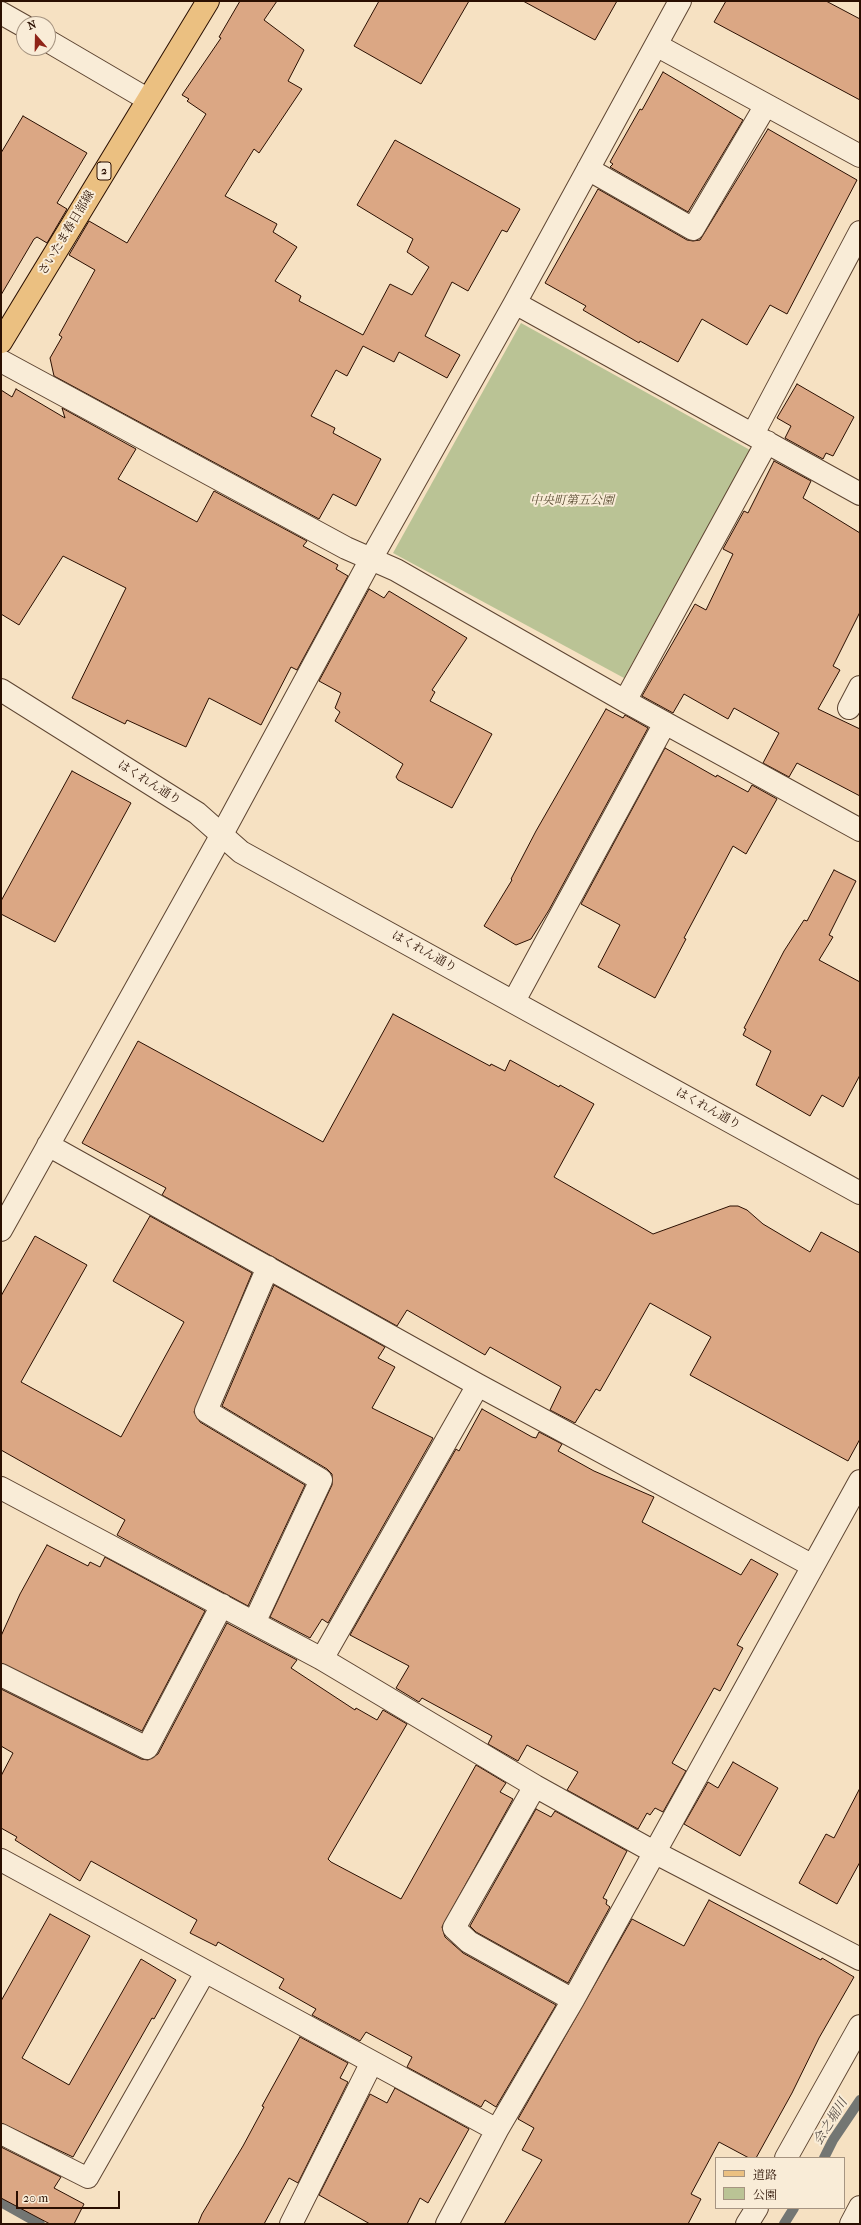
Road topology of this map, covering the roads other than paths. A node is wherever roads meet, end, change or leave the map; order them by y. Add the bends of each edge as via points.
1 (208, 1) edge
2 (680, 1) edge
3 (1, 13) edge
4 (16, 21) edge
5 (656, 45) junction
6 (56, 46) edge
7 (147, 99) junction
8 (766, 105) junction
9 (860, 156) edge
10 (588, 169) junction
11 (860, 232) edge
12 (515, 303) junction
13 (1, 342) edge
14 (1, 361) edge
15 (760, 438) junction
16 (860, 494) edge
17 (371, 559) junction
18 (860, 686) edge
19 (1, 690) edge
20 (625, 702) junction
21 (849, 708) dead end
22 (665, 723) junction
23 (860, 830) edge
24 (221, 836) junction
25 (514, 1001) junction
26 (48, 1145) junction
27 (860, 1194) edge
28 (1, 1230) edge
29 (268, 1267) junction
30 (478, 1385) junction
31 (860, 1481) edge
32 (1, 1488) edge
33 (813, 1566) junction
34 (222, 1605) junction
35 (254, 1623) junction
36 (322, 1659) junction
37 (1, 1675) edge
38 (535, 1786) junction
39 (654, 1852) junction
40 (1, 1860) edge
41 (860, 1960) edge
42 (206, 1971) junction
43 (573, 2000) junction
44 (860, 2026) edge
45 (372, 2062) junction
46 (498, 2130) junction
47 (1, 2134) edge
48 (787, 2157) edge
49 (860, 2207) edge
50 (756, 2209) edge
51 (291, 2224) edge
52 (447, 2224) edge
53 (747, 2224) edge
54 (851, 2224) edge

1 - 7 main road, さいたま春日部線 / 2
2 - 5 street
3 - 4 street
5 - 8 street
5 - 10 street
6 - 7 street
7 - 13 main road, さいたま春日部線 / 2
8 - 9 street
8 - 10 street via 693,229
10 - 12 street
11 - 15 street
12 - 15 street
12 - 17 street
14 - 17 street via 346,548
15 - 16 street
15 - 20 street
17 - 20 street via 396,570
17 - 24 street
18 - 21 street
19 - 24 street, はくれん通り via 197,813
20 - 22 street
22 - 23 street
22 - 25 street
24 - 25 street, はくれん通り via 241,852
24 - 26 street
25 - 27 street, はくれん通り
26 - 28 street
26 - 29 street
29 - 30 street
29 - 35 street via 206,1411 321,1480
30 - 33 street
30 - 36 street
31 - 33 street
32 - 34 street
33 - 39 street
34 - 35 street
34 - 37 street via 147,1748
35 - 36 street
36 - 38 street
38 - 39 street
38 - 43 street via 454,1928 469,1942
39 - 41 street
39 - 43 street
40 - 42 street
42 - 45 street
42 - 47 lane via 88,2178
43 - 46 street
44 - 48 street
45 - 46 street
45 - 51 street
46 - 52 street
49 - 54 street
50 - 53 street

